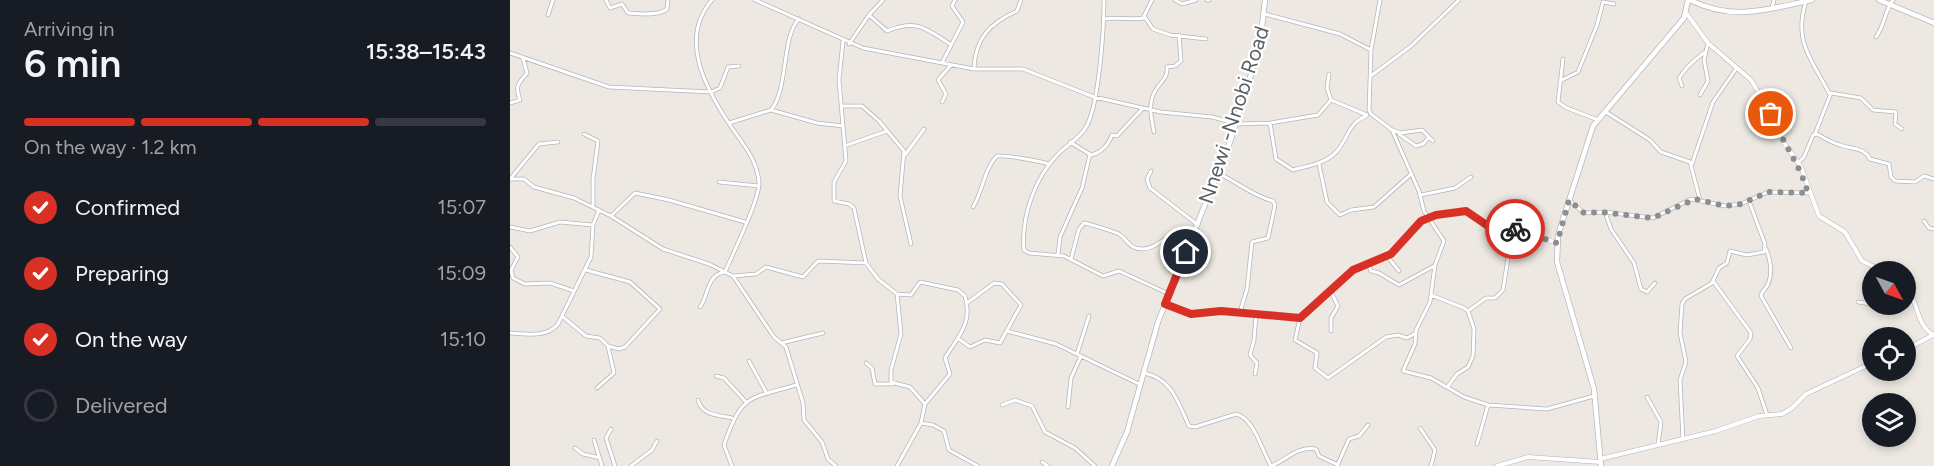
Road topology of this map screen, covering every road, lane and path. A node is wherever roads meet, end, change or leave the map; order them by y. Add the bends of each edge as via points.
1 (553, 0) edge
2 (606, 0) edge
3 (668, 0) edge
4 (712, 0) edge
5 (755, 0) edge
6 (883, 0) edge
7 (955, 0) edge
8 (1021, 0) edge
9 (1104, 0) edge
10 (1152, 0) edge
11 (1175, 0) edge
12 (1196, 0) edge
13 (1265, 0) edge
14 (1380, 0) edge
15 (1459, 0) edge
16 (1689, 0) edge
17 (1774, 0) edge
18 (1812, 0) edge
19 (1879, 0) edge
20 (1806, 1) edge
21 (1892, 2) edge
22 (1614, 4) dead end
23 (1698, 4) junction
24 (1772, 8) junction
25 (1687, 12) junction
26 (1265, 14) junction
27 (548, 15) dead end
28 (868, 15) junction
29 (1145, 18) junction
30 (799, 19) junction
31 (1104, 20) junction
32 (1934, 23) edge
33 (1179, 35) junction
34 (1876, 37) dead end
35 (1206, 39) dead end
36 (843, 41) junction
37 (1708, 43) junction
38 (849, 44) junction
39 (950, 44) junction
40 (1371, 50) junction
41 (1705, 52) junction
42 (510, 53) edge
43 (523, 58) junction
44 (1563, 59) dead end
45 (942, 63) junction
46 (951, 65) junction
47 (739, 66) dead end
48 (974, 69) junction
49 (1736, 69) junction
50 (1329, 74) dead end
51 (1371, 76) junction
52 (1560, 81) junction
53 (1682, 86) dead end
54 (711, 92) junction
55 (1829, 93) junction
56 (1700, 95) dead end
57 (1094, 97) junction
58 (1331, 100) junction
59 (942, 102) dead end
60 (510, 103) edge
61 (841, 106) junction
62 (1143, 108) junction
63 (1149, 109) junction
64 (771, 110) junction
65 (1606, 112) junction
66 (1367, 116) junction
67 (1374, 116) junction
68 (1598, 120) junction
69 (729, 123) junction
70 (1236, 123) junction
71 (1270, 123) junction
72 (843, 126) junction
73 (924, 129) dead end
74 (1902, 129) dead end
75 (887, 131) junction
76 (1394, 131) junction
77 (1154, 132) dead end
78 (584, 134) dead end
79 (1815, 134) junction
80 (1429, 137) junction
81 (1433, 141) dead end
82 (558, 142) dead end
83 (1070, 142) junction
84 (847, 145) junction
85 (1090, 154) junction
86 (905, 155) junction
87 (1798, 163) junction
88 (1049, 164) junction
89 (1319, 164) junction
90 (1692, 165) junction
91 (1150, 171) dead end
92 (1218, 173) junction
93 (1410, 175) junction
94 (1471, 177) dead end
95 (1934, 178) edge
96 (718, 182) dead end
97 (759, 186) junction
98 (1808, 193) junction
99 (1421, 195) junction
100 (1569, 200) junction
101 (1700, 200) junction
102 (1749, 201) junction
103 (593, 207) junction
104 (973, 207) dead end
105 (598, 210) junction
106 (1605, 212) junction
107 (611, 216) junction
108 (1428, 217) junction
109 (1924, 221) dead end
110 (745, 222) junction
111 (593, 225) junction
112 (1198, 225) junction
113 (510, 227) edge
114 (1491, 228) junction
115 (1934, 229) edge
116 (1195, 231) junction
117 (1557, 243) junction
118 (911, 244) dead end
119 (510, 246) edge
120 (1766, 249) junction
121 (1058, 254) junction
122 (1387, 256) junction
123 (1071, 259) junction
124 (1862, 261) edge
125 (866, 262) junction
126 (1368, 263) junction
127 (1435, 265) junction
128 (586, 270) junction
129 (511, 271) edge
130 (1399, 271) dead end
131 (725, 272) junction
132 (733, 276) junction
133 (1713, 281) junction
134 (1655, 283) dead end
135 (1330, 290) junction
136 (574, 291) junction
137 (897, 294) junction
138 (1169, 294) junction
139 (1431, 295) junction
140 (1858, 302) dead end
141 (967, 303) junction
142 (1862, 303) edge
143 (1165, 304) junction
144 (1916, 304) edge
145 (700, 308) dead end
146 (1468, 311) junction
147 (1240, 313) junction
148 (1089, 316) dead end
149 (1256, 316) junction
150 (563, 317) junction
151 (1300, 318) junction
152 (1007, 331) junction
153 (1332, 331) dead end
154 (510, 333) edge
155 (823, 333) dead end
156 (1416, 333) junction
157 (1934, 335) edge
158 (959, 339) junction
159 (781, 343) junction
160 (1916, 344) edge
161 (608, 346) junction
162 (1791, 348) dead end
163 (1077, 354) junction
164 (1082, 356) junction
165 (748, 361) dead end
166 (866, 363) dead end
167 (1862, 368) edge
168 (1142, 373) junction
169 (1255, 374) dead end
170 (716, 376) dead end
171 (893, 384) junction
172 (1139, 384) junction
173 (796, 385) junction
174 (1448, 386) junction
175 (597, 388) dead end
176 (766, 392) junction
177 (1594, 396) junction
178 (1647, 397) dead end
179 (698, 400) dead end
180 (746, 402) junction
181 (925, 404) junction
182 (1002, 405) dead end
183 (1488, 405) junction
184 (1068, 407) dead end
185 (1767, 416) junction
186 (732, 418) junction
187 (921, 423) junction
188 (1368, 425) dead end
189 (1420, 428) dead end
190 (612, 429) dead end
191 (594, 440) dead end
192 (1683, 440) junction
193 (657, 441) dead end
194 (1477, 444) dead end
195 (1658, 447) junction
196 (575, 448) dead end
197 (600, 458) junction
198 (1042, 462) dead end
199 (1600, 462) edge
200 (1113, 465) edge
201 (1337, 465) edge
202 (602, 466) edge
203 (615, 466) edge
204 (631, 466) edge
205 (732, 466) edge
206 (836, 466) edge
207 (897, 466) edge
208 (978, 466) edge
209 (1048, 466) edge
210 (1095, 466) edge
211 (1270, 466) edge
212 (1431, 466) edge
213 (1497, 466) edge

1 - 27 street
2 - 3 street via 610,8 622,4 628,13 642,14 666,12
4 - 54 street via 697,26 695,41 699,65
5 - 30 street
6 - 28 street
7 - 39 street via 952,6 963,22
8 - 48 street via 1017,11 980,38
9 - 31 street
10 - 29 street
11 - 12 street via 1182,4
13 - 26 main road, Nnewi -Nnobi Road
14 - 40 street
15 - 51 street via 1411,46
16 - 23 main road
16 - 25 main road
17 - 24 street
18 - 20 main road
19 - 21 main road
20 - 24 main road
20 - 55 street via 1801,27 1807,53
21 - 32 main road
21 - 34 street
22 - 52 street via 1603,2 1598,25 1578,72
23 - 24 main road via 1730,14
23 - 25 main road
25 - 37 street
25 - 65 main road
26 - 40 street via 1332,31
26 - 70 main road, Nnewi -Nnobi Road via 1260,45
28 - 38 street
28 - 39 street via 887,31 916,24
29 - 31 street
29 - 33 street via 1153,29
30 - 36 street
30 - 64 street via 791,29 778,98
31 - 57 street
33 - 35 street
33 - 63 street via 1180,63 1167,67
36 - 38 street
36 - 61 street
37 - 41 street
37 - 49 street
38 - 45 street
39 - 45 street
40 - 51 street
41 - 53 street via 1678,78
41 - 56 street via 1708,81
42 - 43 street
43 - 54 street via 609,87
43 - 60 street via 527,73 516,88 520,100
44 - 52 street
45 - 46 street
46 - 48 street
46 - 59 street via 938,80 946,94
47 - 54 street via 728,67 720,88
48 - 57 street via 1027,70
49 - 87 street via 1751,80
49 - 90 street via 1713,102
50 - 58 street via 1327,88
51 - 67 street via 1369,110
52 - 68 street via 1558,102
54 - 69 street
55 - 74 street via 1861,98 1871,110 1896,112 1895,124
55 - 79 street
57 - 62 street
57 - 83 street via 1086,127
58 - 66 street
58 - 71 street via 1318,115
61 - 72 street
61 - 75 street via 862,106
62 - 63 street
62 - 85 street via 1117,136 1112,135 1101,151
63 - 70 street
63 - 77 street
64 - 69 street
64 - 72 street
65 - 68 main road
65 - 90 street via 1650,140 1661,152
66 - 67 street
66 - 89 street via 1355,121 1335,153
67 - 76 street
68 - 100 main road via 1589,134
69 - 97 street via 752,158
70 - 71 street
70 - 92 main road, Nnewi -Nnobi Road
71 - 89 street via 1275,159 1293,170
72 - 84 street
73 - 86 street
75 - 84 street
75 - 86 street
76 - 80 street via 1422,130
76 - 80 street via 1416,146
76 - 93 street
78 - 103 street via 598,141
79 - 87 street
79 - 95 street via 1889,164 1895,181
80 - 81 street
82 - 103 street via 539,144 510,179 524,179 534,187
83 - 85 street
83 - 88 street
84 - 125 street via 845,166 834,182 834,201 854,208
85 - 121 street via 1082,188 1060,237
86 - 118 street via 900,196
87 - 98 street
88 - 104 street via 997,156
88 - 121 street via 1036,184 1025,222 1024,247 1029,253
89 - 93 street via 1327,202 1340,215 1374,207
90 - 101 street
91 - 112 street via 1149,188
92 - 112 main road, Nnewi -Nnobi Road
92 - 147 street via 1274,203 1268,238 1251,245 1247,289
93 - 99 street
94 - 99 street via 1455,188
96 - 97 street
97 - 110 street
98 - 102 street via 1768,192
98 - 124 street via 1819,216 1845,232
99 - 108 street
100 - 106 street via 1584,213
100 - 117 main road
101 - 102 street via 1725,206
101 - 106 street via 1686,202 1653,218
102 - 120 street
103 - 105 street
105 - 107 street
105 - 111 street
106 - 134 street via 1611,229 1634,263 1641,289 1647,292
107 - 110 street via 635,193
107 - 131 street via 663,249
108 - 114 street via 1466,211
108 - 122 street
108 - 127 street via 1444,241
109 - 115 street
110 - 131 street
111 - 113 street via 560,222 530,231
111 - 128 street via 593,247
112 - 116 main road, Nnewi -Nnobi Road
114 - 117 street via 1516,229
114 - 146 street via 1507,253 1503,290
116 - 123 street via 1182,230 1141,249 1131,247 1118,233 1084,223 1078,229
116 - 138 main road, Nnewi -Nnobi Road
117 - 177 main road via 1557,262
119 - 129 street via 518,257
120 - 133 street via 1753,255 1730,250 1727,263 1719,268
120 - 162 street via 1770,276 1761,296
121 - 123 street
122 - 126 street
122 - 130 street
123 - 138 street via 1103,276 1119,271
125 - 132 street via 818,261 803,277 766,267 756,274
125 - 137 street via 878,279
126 - 127 street via 1371,271 1400,285
126 - 135 street
127 - 139 street
128 - 136 street
128 - 161 street via 630,282 660,307 626,347
129 - 136 street via 520,282 550,283
131 - 132 street
131 - 145 street via 709,283
132 - 159 street
133 - 185 street via 1751,333 1737,356 1758,388
133 - 192 street via 1682,304 1680,333 1686,362 1680,380
135 - 151 street
135 - 153 street via 1338,306 1331,318
136 - 150 street
137 - 141 street via 911,295 920,282 961,291
137 - 171 street via 901,334 891,370
138 - 143 main road, Nnewi -Nnobi Road
139 - 146 street
139 - 156 street
140 - 142 street
141 - 152 street via 988,286 1002,284 1021,305
141 - 158 street via 969,312
143 - 147 street via 1191,314
143 - 168 main road, Nnewi -Nnobi Road
144 - 157 street via 1921,321
146 - 174 street via 1476,336 1473,356
147 - 149 street
148 - 163 street
149 - 151 street
149 - 169 street via 1250,353 1257,366
150 - 154 street via 555,328 539,335
150 - 161 street via 586,336 600,338
151 - 156 street via 1295,340 1317,353 1315,368 1328,378 1386,337 1407,338
152 - 158 street via 1000,343 985,340 970,347
152 - 163 street
155 - 159 street
156 - 174 street via 1403,371
157 - 160 street
158 - 181 street via 945,358 950,374
159 - 173 street via 789,353
161 - 175 street via 614,373
163 - 164 street
164 - 172 street
164 - 184 street via 1071,378
165 - 176 street
166 - 171 street via 872,368 875,384
167 - 185 street via 1806,394 1787,412
168 - 172 main road, Nnewi -Nnobi Road
168 - 211 street via 1167,384 1191,427 1236,414 1242,416
170 - 180 street via 724,378
171 - 181 street via 910,387
172 - 200 main road, Nnewi -Nnobi Road via 1127,432
173 - 176 street
173 - 206 street via 804,420
174 - 183 street via 1464,397
176 - 180 street
177 - 183 street via 1547,409
177 - 199 main road
178 - 195 street via 1661,422
179 - 186 street via 707,413
180 - 186 street
181 - 187 street
182 - 210 street via 1015,400 1032,406 1046,432 1075,448
183 - 194 street
185 - 192 street
186 - 205 street via 724,444
187 - 207 street
187 - 208 street via 944,431 949,450
188 - 201 street via 1359,436 1349,440
189 - 212 street via 1435,450
190 - 203 street via 606,438
191 - 197 street
192 - 195 street
193 - 204 street via 652,450
195 - 199 street
196 - 197 street
197 - 202 street
198 - 209 street
199 - 213 street via 1528,457
201 - 211 street via 1309,448

